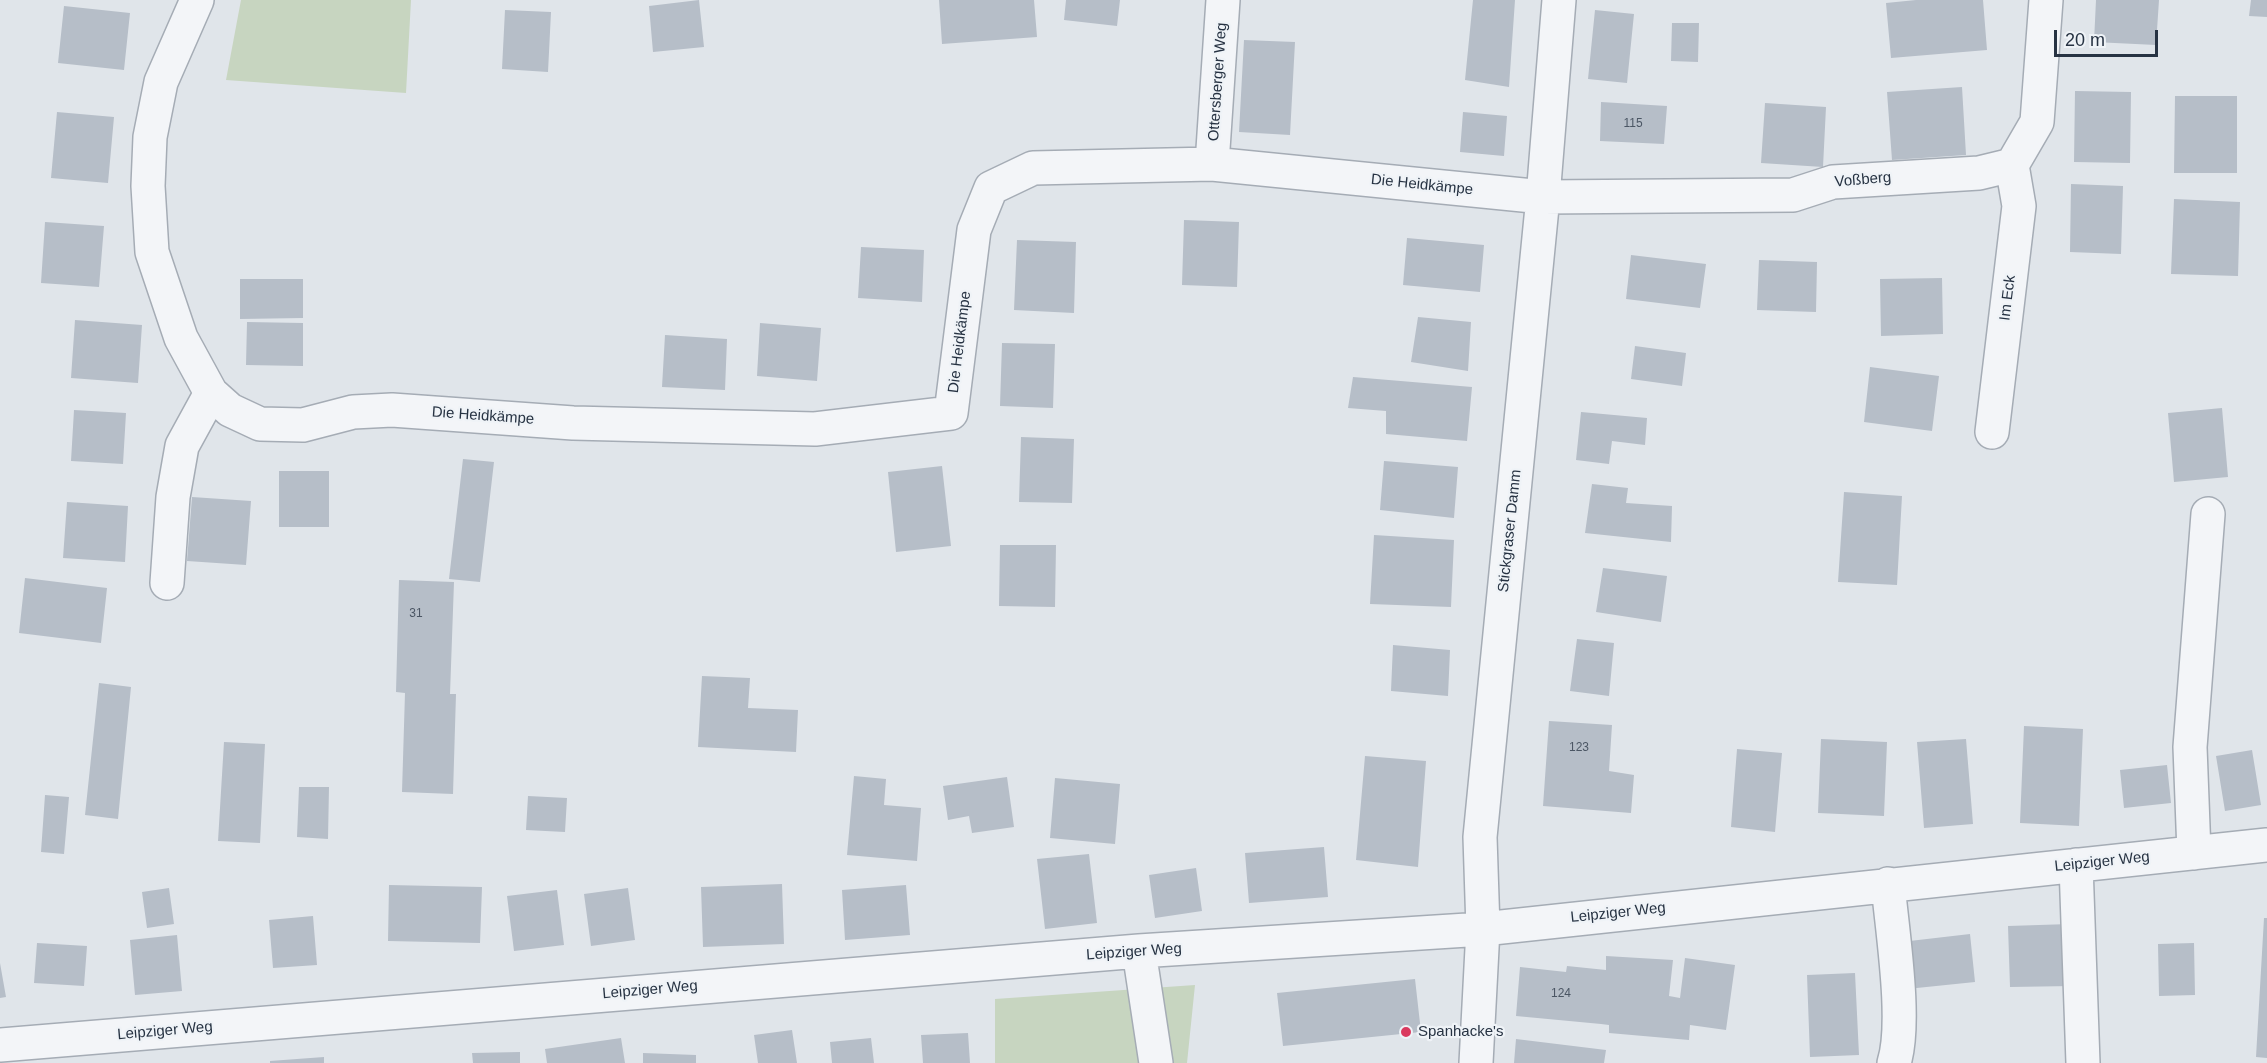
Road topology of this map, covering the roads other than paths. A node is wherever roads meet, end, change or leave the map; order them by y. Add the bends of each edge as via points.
1 (197, 0) edge
2 (1223, 0) edge
3 (1559, 0) edge
4 (2046, 0) edge
5 (1212, 164) junction
6 (2012, 165) junction
7 (1543, 197) junction
8 (211, 393) junction
9 (1992, 432) dead end
10 (2208, 514) dead end
11 (167, 583) dead end
12 (2267, 845) edge
13 (2194, 852) junction
14 (2076, 865) junction
15 (1888, 884) junction
16 (1483, 929) junction
17 (1139, 951) junction
18 (0, 1045) edge
19 (70, 1051) edge
20 (1156, 1063) edge
21 (1476, 1063) edge
22 (1894, 1063) edge
23 (2083, 1063) edge

1 - 8 street, Die Heidkämpe via 161,82 150,137 148,186 152,252 181,338
2 - 5 street, Ottersberger Weg
3 - 7 street, Stickgraser Damm
4 - 6 street via 2037,122
5 - 7 street, Die Heidkämpe
5 - 8 street, Die Heidkämpe via 1033,168 991,189 974,230 951,413 814,429 573,423 392,410 353,412 303,425 260,424 230,410
6 - 7 street, Voßberg via 1979,174 1833,182 1793,195
6 - 9 street, Im Eck via 2019,206
7 - 16 street, Stickgraser Damm via 1481,826
8 - 11 street via 182,446 173,497
10 - 13 street via 2191,737
12 - 13 street, Leipziger Weg
13 - 14 street, Leipziger Weg
14 - 15 street, Leipziger Weg
14 - 23 street
15 - 16 street, Leipziger Weg
15 - 22 street via 1898,1006 1898,1052
16 - 17 street, Leipziger Weg
16 - 21 street, Stickgraser Damm
17 - 19 street, Leipziger Weg
17 - 20 street
18 - 19 street, Leipziger Weg

